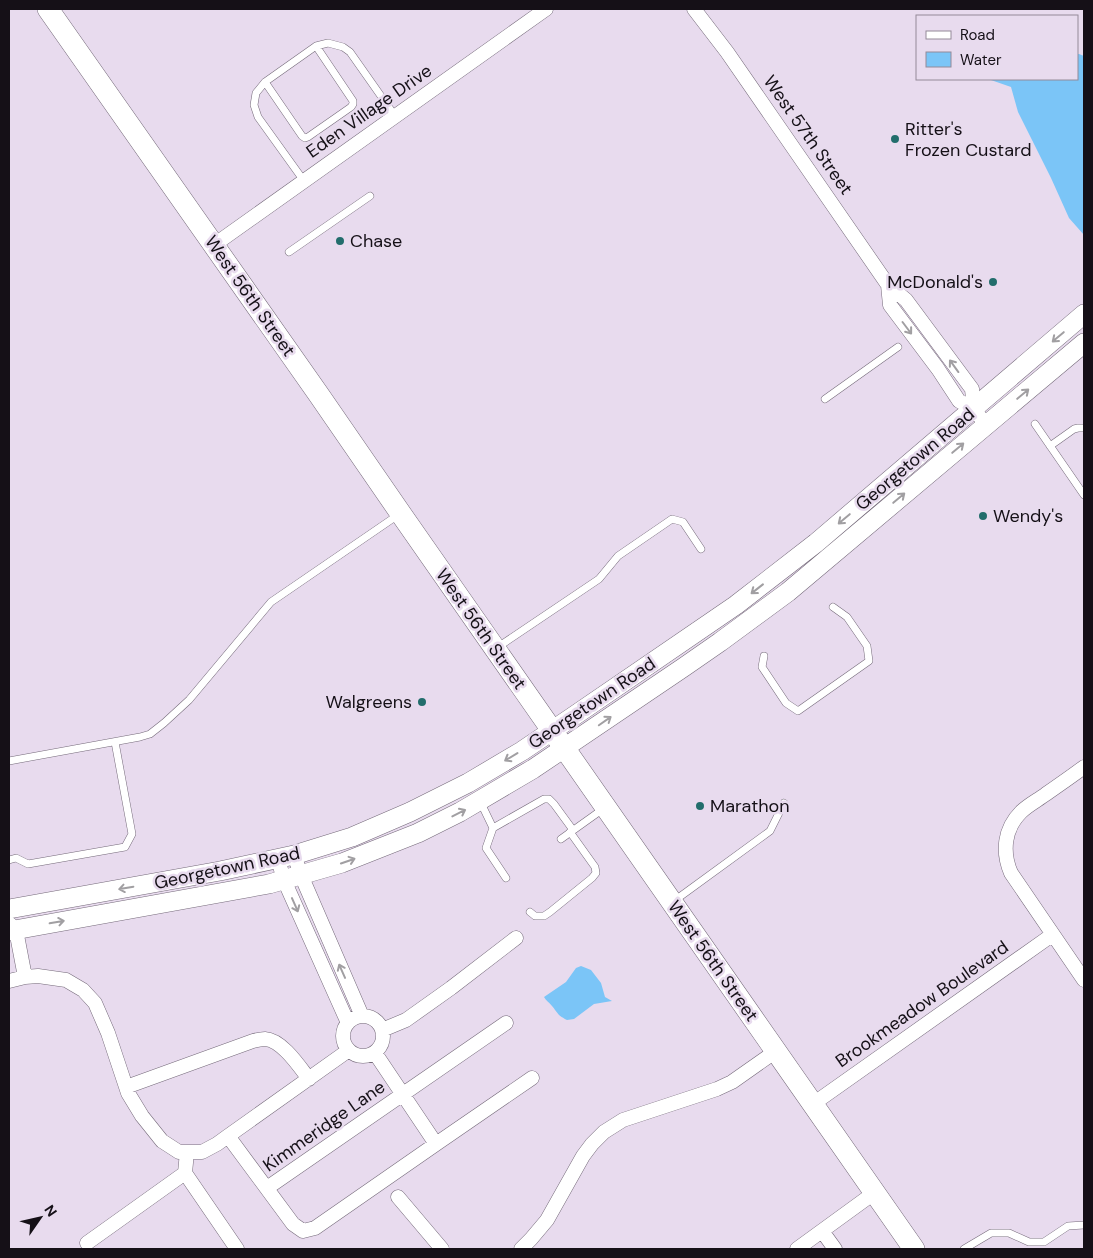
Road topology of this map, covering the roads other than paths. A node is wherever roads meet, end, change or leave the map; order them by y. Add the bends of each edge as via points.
1 (48, 9) edge
2 (546, 9) edge
3 (694, 9) edge
4 (316, 46) junction
5 (265, 82) junction
6 (395, 116) junction
7 (304, 181) junction
8 (370, 196) dead end
9 (214, 245) junction
10 (289, 252) dead end
11 (1084, 314) edge
12 (1084, 343) edge
13 (898, 347) dead end
14 (825, 399) dead end
15 (974, 409) junction
16 (1035, 424) dead end
17 (986, 425) junction
18 (1084, 428) edge
19 (1050, 446) junction
20 (1084, 495) edge
21 (401, 514) junction
22 (701, 549) dead end
23 (833, 607) dead end
24 (495, 649) junction
25 (764, 656) dead end
26 (552, 731) junction
27 (115, 742) junction
28 (565, 748) junction
29 (9, 761) edge
30 (1084, 767) edge
31 (480, 801) junction
32 (784, 803) dead end
33 (606, 807) junction
34 (493, 828) junction
35 (572, 831) junction
36 (561, 839) dead end
37 (286, 857) junction
38 (9, 860) edge
39 (292, 877) junction
40 (506, 878) dead end
41 (673, 903) junction
42 (9, 909) edge
43 (530, 912) dead end
44 (11, 928) edge
45 (1052, 935) junction
46 (516, 938) dead end
47 (25, 977) junction
48 (1084, 980) edge
49 (9, 981) edge
50 (362, 1016) junction
51 (348, 1023) junction
52 (506, 1023) dead end
53 (382, 1030) junction
54 (349, 1050) junction
55 (776, 1052) junction
56 (374, 1053) junction
57 (532, 1078) dead end
58 (308, 1079) junction
59 (126, 1087) junction
60 (403, 1094) junction
61 (813, 1104) junction
62 (228, 1136) junction
63 (436, 1144) junction
64 (187, 1152) junction
65 (186, 1173) junction
66 (267, 1188) junction
67 (874, 1193) junction
68 (398, 1197) dead end
69 (1084, 1225) edge
70 (822, 1231) junction
71 (87, 1242) dead end
72 (237, 1249) edge
73 (442, 1249) edge
74 (521, 1249) edge
75 (797, 1249) edge
76 (835, 1249) edge
77 (914, 1249) edge
78 (964, 1249) edge

1 - 9 main road, West 56th Street
2 - 6 street, Eden Village Drive
3 - 15 street, West 57th Street via 888,285 890,305 959,401
4 - 5 lane
4 - 5 lane via 352,101 351,107 305,138
4 - 6 lane via 328,43 350,52
5 - 7 lane via 256,93 254,105 258,117
6 - 7 street, Eden Village Drive
7 - 9 street, Eden Village Drive
8 - 10 lane
9 - 21 main road, West 56th Street
11 -> 15 main road, Georgetown Road
17 -> 12 main road, Georgetown Road
13 - 14 lane
15 - 17 street, West 57th Street
15 -> 26 main road, Georgetown Road via 816,543 736,604
16 - 19 lane
28 -> 17 main road, Georgetown Road via 788,592
18 - 19 lane via 1074,429
19 - 20 lane
21 - 24 main road, West 56th Street
21 - 27 lane via 271,602 189,700 164,723 150,734
22 - 24 lane via 683,522 672,519 618,556 598,579
23 - 25 lane via 846,617 867,646 869,662 798,711 786,703 762,667
24 - 26 main road, West 56th Street
26 - 28 main road, West 56th Street
26 -> 37 main road, Georgetown Road via 430,803 352,837
27 - 29 lane
27 - 38 lane via 132,834 125,847 28,864 16,858
28 - 31 main road, Georgetown Road
28 - 33 main road, West 56th Street
30 - 45 street via 1022,811 1006,840 1005,853 1011,874
31 - 34 lane
39 -> 31 main road, Georgetown Road via 392,844
32 - 41 lane via 770,831
33 - 35 lane
33 - 41 main road, West 56th Street
34 - 35 lane via 549,799
34 - 40 lane via 486,848
35 - 36 lane
35 - 43 lane via 596,873 544,916
37 - 39 street
37 -> 42 main road, Georgetown Road
44 -> 39 main road, Georgetown Road via 247,888
50 -> 39 street
39 -> 51 street
41 - 55 main road, West 56th Street
44 - 47 street
45 - 48 street
45 - 61 street, Brookmeadow Boulevard
46 - 53 street via 406,1020
47 - 49 street
47 - 59 street via 66,980 83,990 95,1003
50 - 51 street
50 - 53 street via 374,1019
51 - 54 street via 343,1040
52 - 60 street, Kimmeridge Lane
53 - 56 street via 382,1043
54 - 56 street via 362,1056
54 - 58 street
55 - 61 main road, West 56th Street
55 - 74 street via 724,1085 623,1120 604,1132 583,1156 547,1220
56 - 60 street, Kimmeridge Lane
57 - 63 street, Kimmeridge Lane
58 - 59 street via 279,1044 266,1039
58 - 62 street
59 - 64 street via 142,1116 162,1141 179,1152
60 - 63 street, Kimmeridge Lane
60 - 66 street, Kimmeridge Lane
61 - 67 main road, West 56th Street
62 - 64 street via 202,1152
62 - 66 street, Kimmeridge Lane
63 - 66 street, Kimmeridge Lane via 315,1228 303,1231 293,1224
64 - 65 street
65 - 71 street
65 - 72 street
67 - 70 street
67 - 77 main road, West 56th Street
68 - 73 street
69 - 78 lane via 1068,1226 1044,1242 1029,1242 1009,1232 990,1233
70 - 75 street
70 - 76 street

